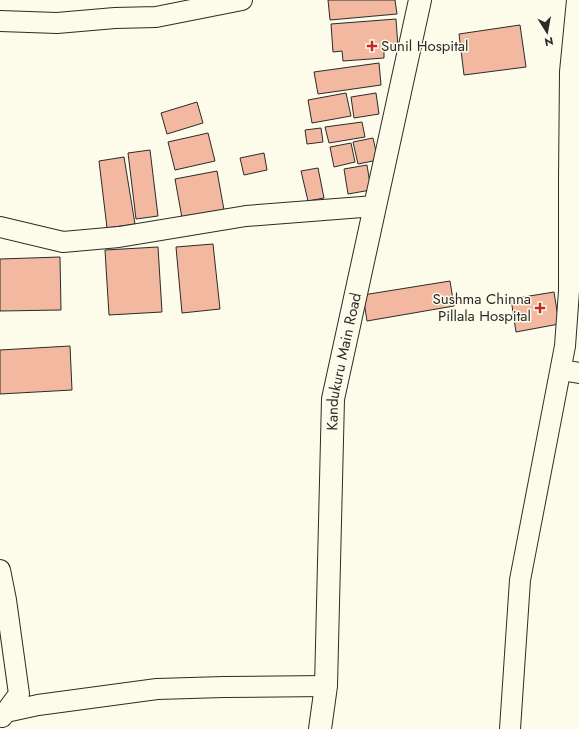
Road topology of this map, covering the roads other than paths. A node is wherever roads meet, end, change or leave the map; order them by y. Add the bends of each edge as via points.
1 (242, 0) edge
2 (420, 0) edge
3 (577, 0) edge
4 (0, 21) edge
5 (575, 72) edge
6 (375, 206) junction
7 (0, 227) edge
8 (570, 372) edge
9 (0, 570) edge
10 (326, 686) junction
11 (3, 716) edge
12 (320, 729) edge
13 (510, 729) edge

1 - 4 street via 156,17 57,24
2 - 6 main road, Kandukuru Main Road
3 - 5 street
5 - 8 street via 568,179 569,290 565,346
6 - 7 street via 246,216 119,237 64,242
6 - 10 main road, Kandukuru Main Road via 333,399
8 - 13 street via 520,580
9 - 11 street via 19,694
10 - 11 street via 157,689 38,705
10 - 12 main road, Kandukuru Main Road

